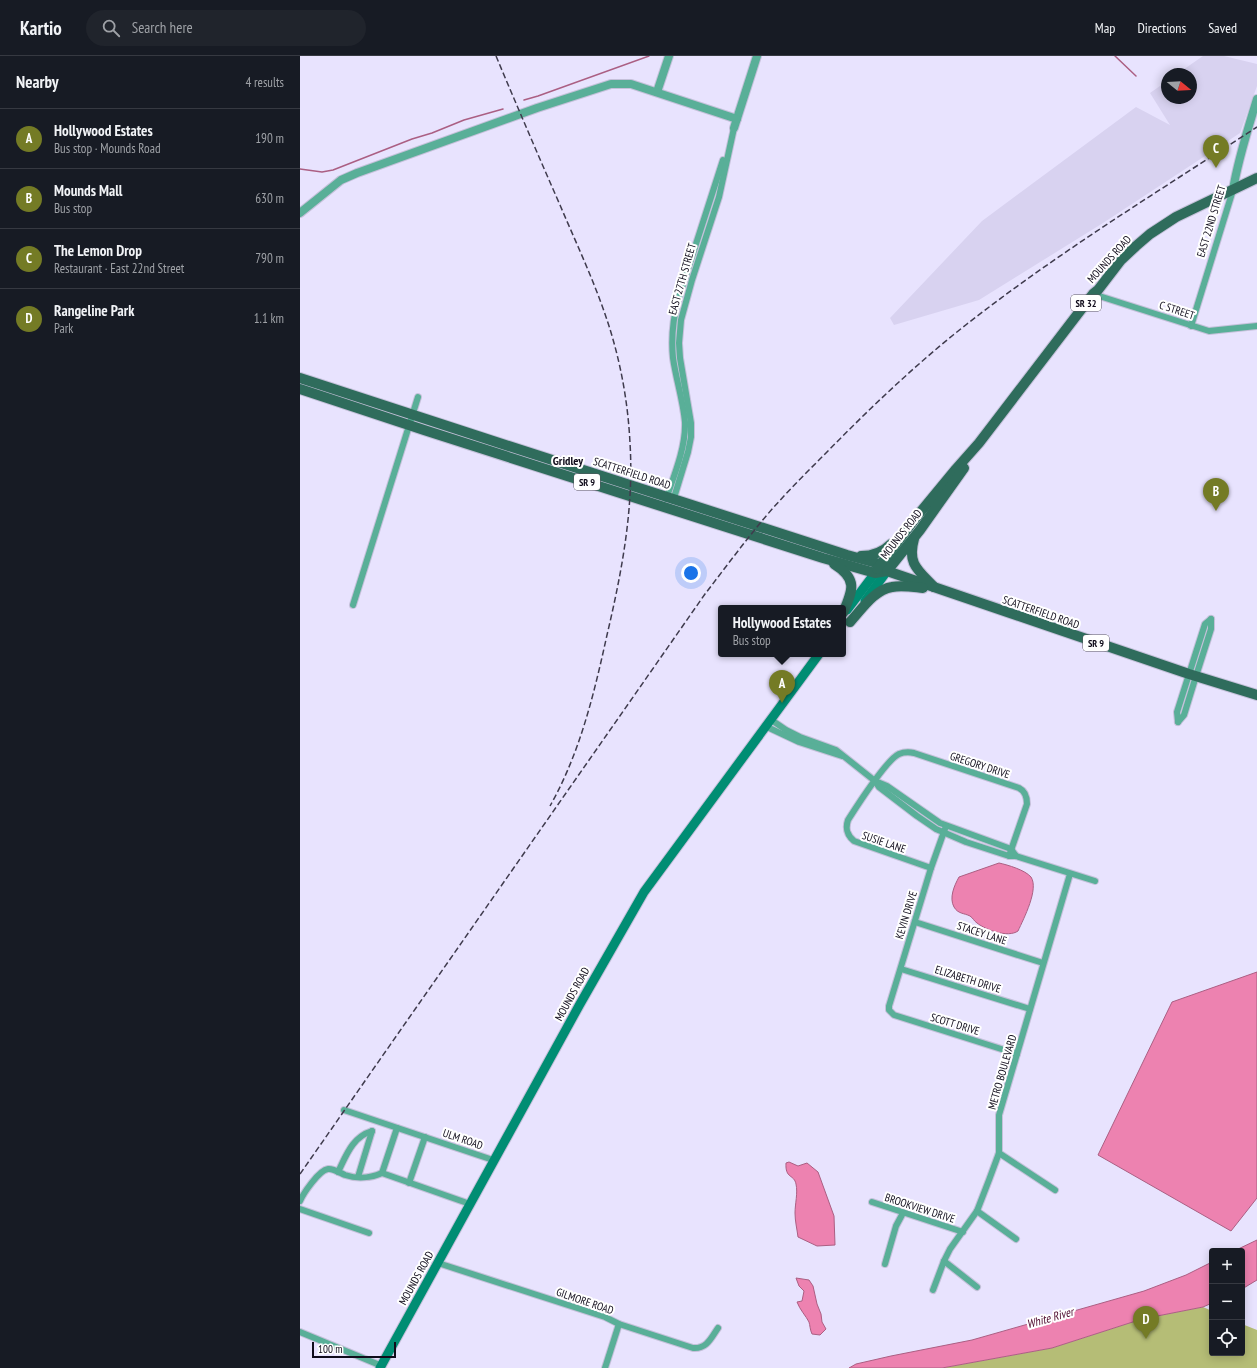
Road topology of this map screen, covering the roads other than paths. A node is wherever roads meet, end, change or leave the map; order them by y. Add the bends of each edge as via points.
1 (669, 56) edge
2 (757, 56) edge
3 (657, 92) junction
4 (1257, 99) edge
5 (737, 119) junction
6 (734, 128) joint
7 (1257, 178) edge
8 (1233, 190) junction
9 (300, 213) edge
10 (1093, 294) junction
11 (1191, 326) junction
12 (1257, 326) edge
13 (300, 378) edge
14 (300, 389) edge
15 (418, 397) dead end
16 (412, 415) junction
17 (409, 425) junction
18 (669, 502) junction
19 (910, 534) junction
20 (847, 555) junction
21 (823, 558) junction
22 (881, 569) junction
23 (935, 588) junction
24 (353, 605) dead end
25 (846, 614) edge
26 (846, 617) edge
27 (846, 617) edge
28 (817, 657) edge
29 (1193, 675) junction
30 (1257, 695) edge
31 (767, 722) junction
32 (875, 781) junction
33 (945, 829) junction
34 (1010, 852) junction
35 (931, 868) junction
36 (1070, 874) junction
37 (1095, 881) dead end
38 (915, 922) junction
39 (1043, 963) junction
40 (900, 969) junction
41 (1030, 1009) junction
42 (889, 1010) joint
43 (1017, 1054) junction
44 (344, 1110) dead end
45 (397, 1128) junction
46 (425, 1137) junction
47 (999, 1153) junction
48 (493, 1160) junction
49 (338, 1172) junction
50 (382, 1173) junction
51 (358, 1177) junction
52 (409, 1183) junction
53 (1055, 1190) dead end
54 (300, 1201) edge
55 (872, 1202) dead end
56 (470, 1204) junction
57 (300, 1209) edge
58 (977, 1211) junction
59 (903, 1213) junction
60 (962, 1232) junction
61 (369, 1233) dead end
62 (1016, 1238) dead end
63 (944, 1261) junction
64 (438, 1263) junction
65 (885, 1264) dead end
66 (977, 1287) dead end
67 (933, 1290) dead end
68 (619, 1324) junction
69 (718, 1328) dead end
70 (300, 1332) edge
71 (381, 1367) edge
72 (605, 1368) edge

1 - 3 street
2 - 5 street, EAST 27TH STREET
3 - 5 street
3 - 9 street via 631,84 610,84 537,108 357,173 342,180
4 - 8 street, EAST 22ND STREET
5 - 6 street, EAST 27TH STREET
6 - 18 street, EAST 27TH STREET via 719,198 681,320 680,358 691,437
7 - 8 main road, SR 32
8 - 10 main road, MOUNDS ROAD / SR 32 via 1176,217 1150,234 1121,260
8 - 11 street, EAST 22ND STREET
10 - 11 street, C STREET
10 - 19 main road, MOUNDS ROAD / SR 32 via 1032,376 956,469
11 - 12 street, C STREET via 1209,331
13 - 16 main road, SCATTERFIELD ROAD / SR 9
14 - 17 main road, SCATTERFIELD ROAD / SR 9
15 - 16 street
16 - 17 street
16 - 18 main road, SCATTERFIELD ROAD / SR 9
17 - 18 main road, SCATTERFIELD ROAD / SR 9
17 - 24 street
18 - 20 main road, SCATTERFIELD ROAD / SR 9
18 - 21 main road, SCATTERFIELD ROAD / SR 9
19 - 20 main road via 874,555
19 - 22 main road, MOUNDS ROAD / SR 32
19 - 23 main road via 911,557
20 - 22 main road, SCATTERFIELD ROAD / SR 9
21 - 22 main road, SCATTERFIELD ROAD / SR 9
21 - 25 main road via 844,572 851,581 852,589
22 - 23 main road, SCATTERFIELD ROAD / SR 9
22 - 26 main road, MOUNDS ROAD
23 - 27 main road via 886,588
23 - 29 main road, SCATTERFIELD ROAD / SR 9
28 - 31 main road, MOUNDS ROAD
29 - 29 street via 1177,712 1178,722 1184,715
29 - 29 street via 1211,629 1211,619 1205,624
29 - 30 main road, SCATTERFIELD ROAD / SR 9
31 - 32 street via 836,750
31 - 48 main road, MOUNDS ROAD via 644,892
32 - 33 street via 879,788 917,816
32 - 34 street, GREGORY DRIVE via 894,757 909,752 1021,789 1026,794 1027,804
32 - 35 street, SUSIE LANE via 848,820 846,827 849,836 854,841
33 - 34 street
33 - 35 street, KEVIN DRIVE
34 - 36 street
35 - 38 street, KEVIN DRIVE
36 - 37 street
36 - 39 street, METRO BOULEVARD
38 - 39 street, STACEY LANE
38 - 40 street, KEVIN DRIVE
39 - 41 street, METRO BOULEVARD
40 - 41 street, ELIZABETH DRIVE
40 - 42 street, KEVIN DRIVE via 888,1006
41 - 43 street, METRO BOULEVARD
42 - 43 street, SCOTT DRIVE via 894,1015
43 - 47 street, METRO BOULEVARD via 999,1115
44 - 45 street, ULM ROAD
45 - 46 street, ULM ROAD
45 - 50 street
46 - 48 street, ULM ROAD
46 - 52 street, ULM ROAD
47 - 53 street
47 - 58 street, METRO BOULEVARD
48 - 56 main road, MOUNDS ROAD
49 - 51 street
49 - 51 street via 352,1144 372,1132
49 - 54 street via 328,1169 322,1171
50 - 51 street via 374,1177
50 - 52 street
52 - 56 street
55 - 59 street, BROOKVIEW DRIVE
56 - 64 main road, MOUNDS ROAD
57 - 61 street
58 - 60 street, METRO BOULEVARD
58 - 62 street
59 - 60 street, BROOKVIEW DRIVE
59 - 65 street via 896,1226
60 - 63 street, METRO BOULEVARD
63 - 66 street
63 - 67 street, METRO BOULEVARD
64 - 68 street, GILMORE ROAD via 605,1317
64 - 71 main road, MOUNDS ROAD
68 - 69 street, GILMORE ROAD via 693,1348 705,1346
68 - 72 street
70 - 71 street

